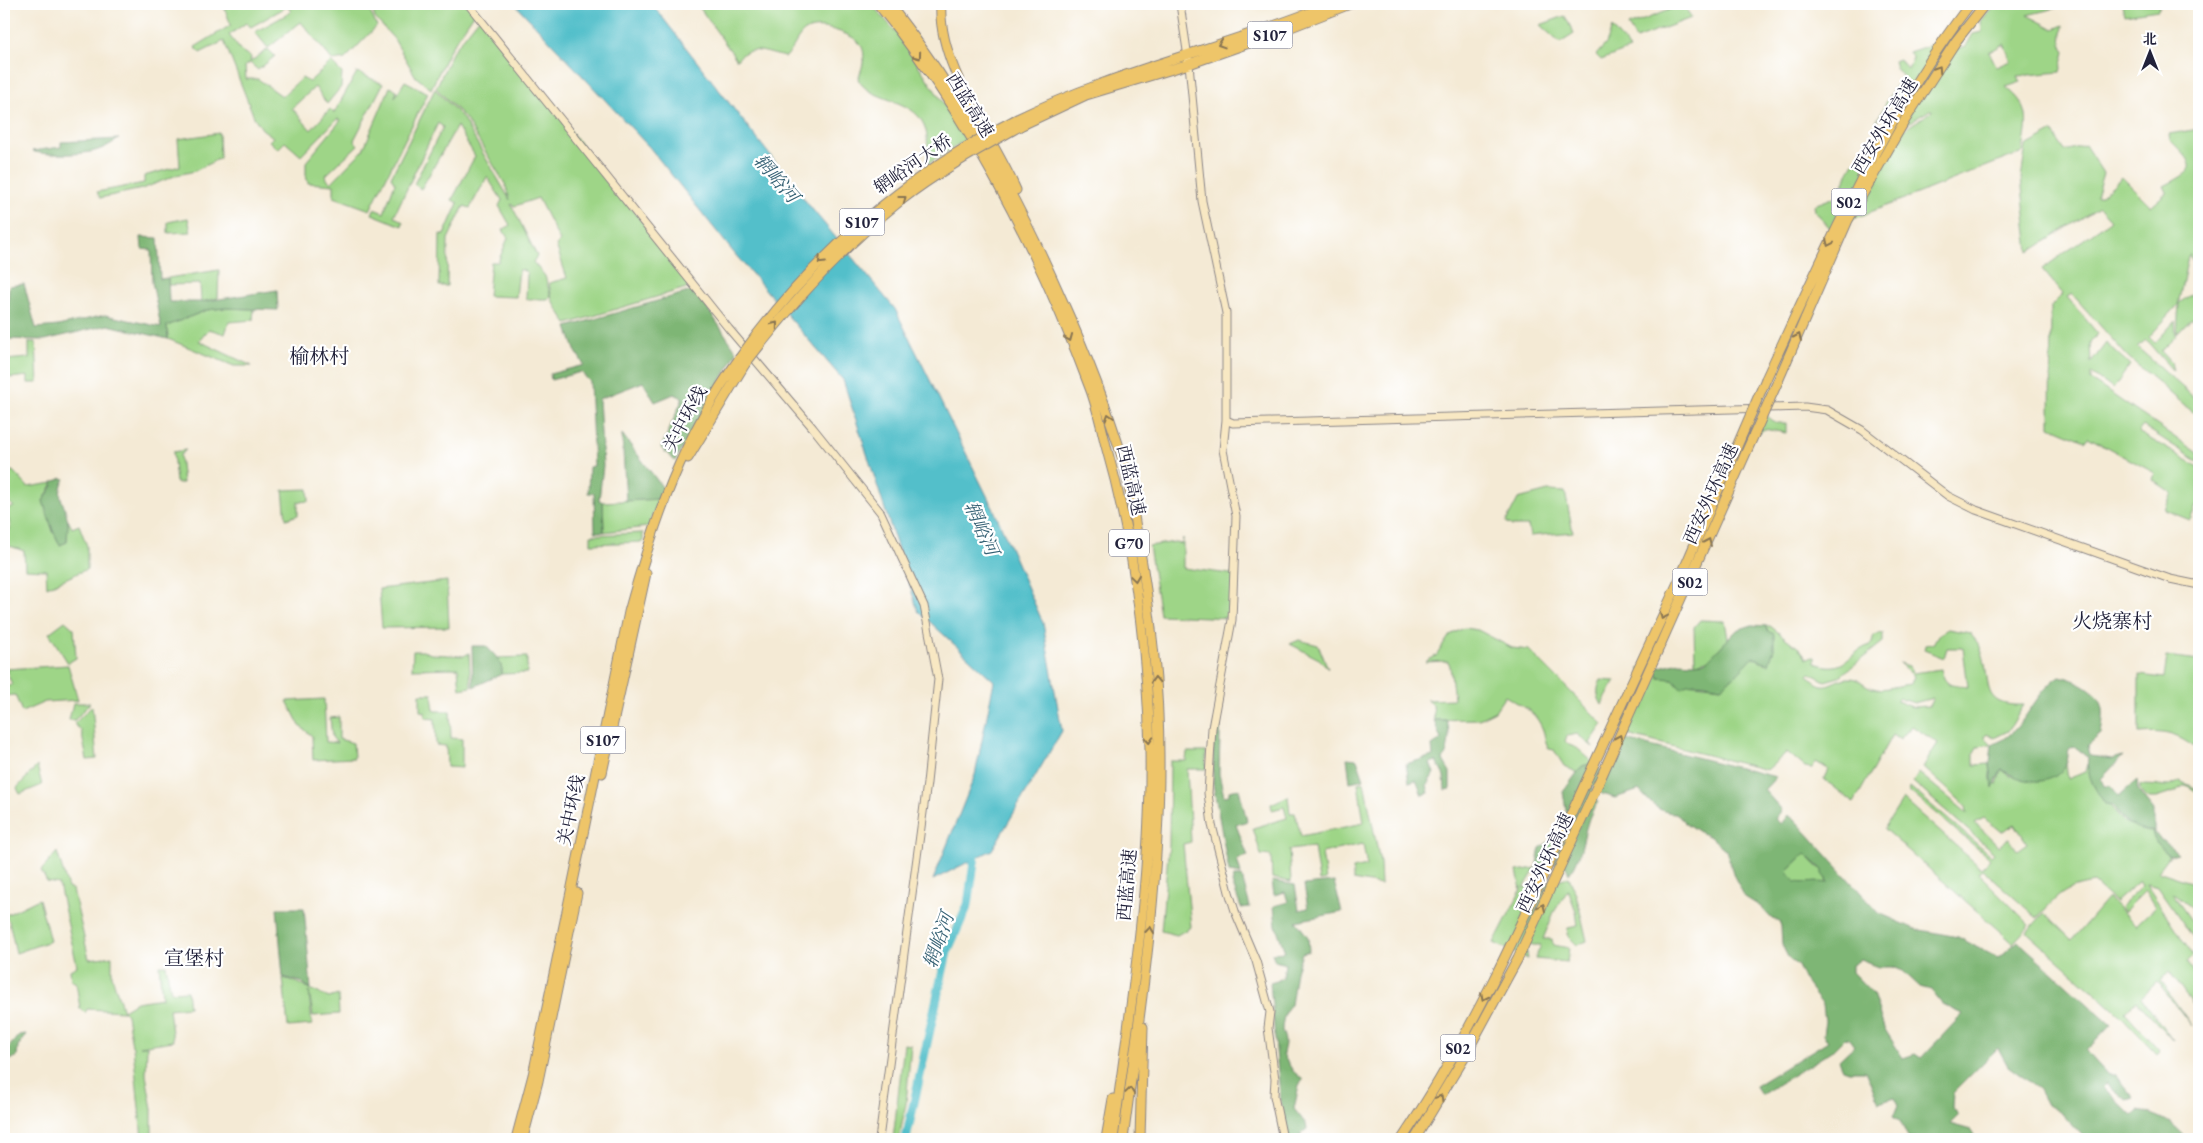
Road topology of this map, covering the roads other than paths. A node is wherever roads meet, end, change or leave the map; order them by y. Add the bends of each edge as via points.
1 (468, 4) edge
2 (878, 4) edge
3 (889, 4) edge
4 (941, 4) edge
5 (1180, 4) edge
6 (1332, 4) edge
7 (1350, 4) edge
8 (1970, 4) edge
9 (1985, 4) edge
10 (1189, 59) junction
11 (1046, 264) junction
12 (742, 362) junction
13 (1226, 420) junction
14 (2199, 585) edge
15 (1136, 966) junction
16 (1146, 973) junction
17 (516, 1139) edge
18 (522, 1139) edge
19 (880, 1139) edge
20 (1106, 1139) edge
21 (1113, 1139) edge
22 (1123, 1139) edge
23 (1140, 1139) edge
24 (1283, 1139) edge
25 (1402, 1139) edge
26 (1415, 1139) edge

1 - 19 street via 880,513 924,606 938,678
2 -> 15 highway, 西蓝高速 / G70 via 941,90 981,153 1019,224 1090,390 1114,472 1132,559 1145,652 1150,750 1147,856
3 - 11 highway, 西蓝高速 / G70 via 969,118 1011,190
4 - 11 highway via 942,32 954,67 1010,176
5 - 10 street
6 -> 10 highway, S107
7 - 10 highway, S107 via 1263,38
8 -> 25 highway, 西安外环高速 / S02, bridge via 1948,33 1896,117 1841,217 1766,379 1682,574 1508,949 1455,1053
26 -> 9 highway, 西安外环高速 / S02, bridge via 1520,955 1848,220 1905,120 1956,41
10 - 12 highway, 辋峪河大桥 / S107, bridge via 1017,123 926,182 865,231 805,289
10 - 13 street via 1202,201 1226,313
16 -> 11 highway, 西蓝高速 / G70 via 1157,862 1159,754 1154,654 1142,568 1125,466 1098,385
12 - 17 highway, 关中环线 / S107 via 697,428 673,477 648,544 629,612 533,1075
12 - 18 highway, 关中环线 / S107 via 677,478 653,546 635,615 538,1081
13 - 14 street via 1233,423 1804,407 1827,410 1862,430 1948,496 1976,510 2170,579
13 - 24 street via 1223,450 1236,516 1232,620 1212,728 1208,793 1212,825 1229,892 1256,961 1270,1012 1268,1028 1275,1078 1274,1096
15 - 20 highway
15 - 21 highway, 西蓝高速 / G70
22 -> 16 highway, 西蓝高速 / G70
16 - 23 highway

